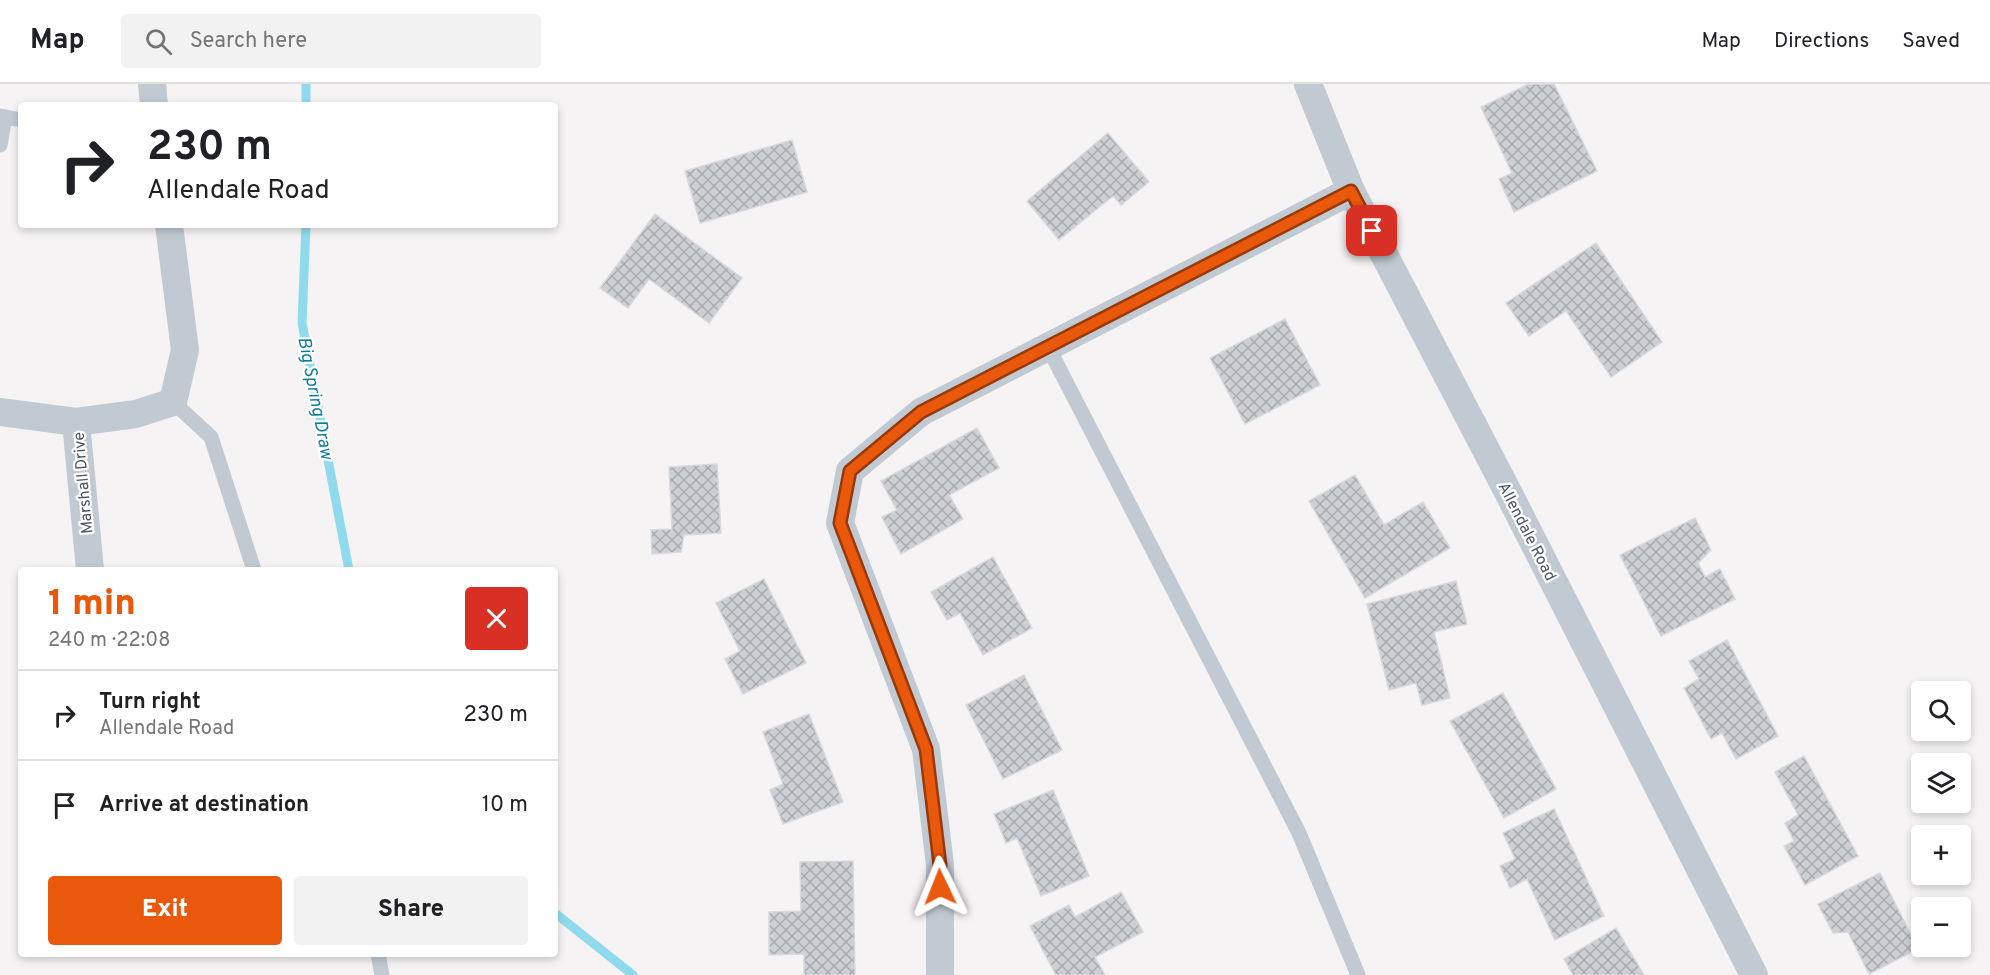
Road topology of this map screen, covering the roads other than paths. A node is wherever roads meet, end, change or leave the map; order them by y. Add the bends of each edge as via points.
1 (152, 84) edge
2 (1308, 84) edge
3 (154, 102) edge
4 (3, 117) edge
5 (18, 120) edge
6 (0, 145) edge
7 (1351, 191) junction
8 (169, 228) edge
9 (1048, 347) junction
10 (173, 402) junction
11 (0, 412) edge
12 (76, 422) junction
13 (90, 567) edge
14 (253, 567) edge
15 (379, 957) edge
16 (382, 975) edge
17 (940, 975) edge
18 (1358, 975) edge
19 (1755, 975) edge

1 - 3 street
2 - 7 street, Allendale Road
4 - 5 lane
4 - 6 lane
7 - 9 street
7 - 19 street, Allendale Road
8 - 10 street via 185,350
9 - 17 street via 921,412 850,471 840,523 926,749 940,865
9 - 18 lane via 1299,833
10 - 12 street, Marshall Drive via 136,414
10 - 14 lane via 211,437
11 - 12 street
12 - 13 street, Marshall Drive
15 - 16 lane

